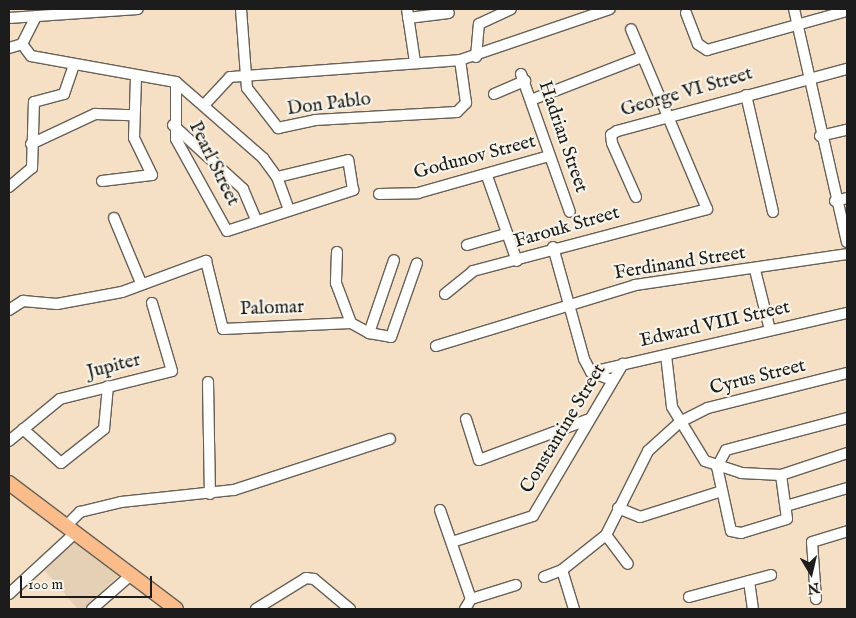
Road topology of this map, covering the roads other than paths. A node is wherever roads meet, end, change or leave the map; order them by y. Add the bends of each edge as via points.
1 (138, 9) edge
2 (241, 9) edge
3 (511, 9) edge
4 (610, 9) edge
5 (794, 9) edge
6 (847, 11) edge
7 (34, 12) edge
8 (408, 13) edge
9 (449, 13) dead end
10 (686, 13) dead end
11 (9, 18) edge
12 (798, 24) junction
13 (631, 29) dead end
14 (22, 44) junction
15 (9, 48) edge
16 (642, 56) junction
17 (476, 57) junction
18 (460, 60) junction
19 (415, 62) junction
20 (74, 65) junction
21 (847, 69) edge
22 (247, 73) junction
23 (136, 77) junction
24 (808, 79) junction
25 (176, 82) junction
26 (494, 94) dead end
27 (746, 94) junction
28 (531, 100) junction
29 (206, 104) junction
30 (132, 115) junction
31 (671, 115) junction
32 (173, 125) junction
33 (847, 130) edge
34 (820, 136) junction
35 (31, 144) junction
36 (549, 156) junction
37 (487, 176) junction
38 (277, 177) junction
39 (102, 181) dead end
40 (9, 187) edge
41 (379, 194) dead end
42 (636, 196) dead end
43 (847, 198) edge
44 (835, 201) junction
45 (288, 207) junction
46 (570, 212) dead end
47 (773, 212) dead end
48 (114, 218) dead end
49 (256, 220) junction
50 (505, 234) junction
51 (847, 242) edge
52 (467, 245) dead end
53 (554, 247) junction
54 (336, 252) dead end
55 (847, 254) edge
56 (394, 260) dead end
57 (517, 261) junction
58 (417, 263) dead end
59 (755, 270) junction
60 (141, 284) junction
61 (445, 294) dead end
62 (152, 303) dead end
63 (567, 304) junction
64 (9, 310) edge
65 (847, 313) edge
66 (351, 323) junction
67 (770, 330) junction
68 (369, 333) junction
69 (436, 346) dead end
70 (666, 355) junction
71 (623, 364) junction
72 (591, 372) junction
73 (847, 373) edge
74 (612, 380) junction
75 (208, 382) dead end
76 (108, 386) junction
77 (847, 418) edge
78 (466, 419) dead end
79 (590, 419) junction
80 (680, 422) junction
81 (23, 429) junction
82 (390, 439) dead end
83 (9, 441) edge
84 (847, 453) edge
85 (718, 466) junction
86 (781, 475) junction
87 (9, 483) edge
88 (847, 488) edge
89 (722, 491) junction
90 (210, 494) junction
91 (786, 506) junction
92 (618, 508) junction
93 (440, 510) dead end
94 (71, 530) junction
95 (847, 531) edge
96 (606, 535) junction
97 (452, 542) junction
98 (628, 564) dead end
99 (562, 570) junction
100 (131, 575) junction
101 (771, 575) dead end
102 (544, 577) dead end
103 (749, 581) junction
104 (516, 585) dead end
105 (9, 594) edge
106 (689, 597) dead end
107 (471, 599) junction
108 (816, 599) dead end
109 (92, 609) edge
110 (176, 609) edge
111 (256, 609) edge
112 (350, 609) edge
113 (465, 609) edge
114 (574, 609) edge
115 (753, 609) edge

1 - 7 street
2 - 22 street, Don Pablo
3 - 17 street via 479,24
4 - 17 street
5 - 12 street
6 - 12 street
7 - 11 street
7 - 14 street
8 - 9 street
8 - 19 street
10 - 12 street via 698,44 707,50
12 - 24 street
13 - 16 street
14 - 15 street
14 - 20 street via 31,56
16 - 28 street
16 - 31 street
17 - 18 street
18 - 19 street
18 - 22 street, Don Pablo via 466,103 456,112 315,120 278,128 247,88
19 - 22 street
20 - 23 street
20 - 35 street via 64,94 34,102
21 - 24 street, George VI Street
22 - 29 street via 230,77
23 - 25 street
23 - 30 street
24 - 27 street, George VI Street
24 - 34 street
25 - 29 street
25 - 32 street, Pearl Street
26 - 28 street, Hadrian Street via 523,78
27 - 31 street, George VI Street
27 - 47 street
28 - 36 street, Hadrian Street
29 - 38 street via 263,158
30 - 35 street via 95,114
30 - 39 street via 134,138 152,175
31 - 42 street, George VI Street via 611,135
31 - 53 street, Farouk Street via 707,209
32 - 49 street via 243,189
32 - 49 street, Pearl Street via 227,231
33 - 34 street
34 - 44 street
35 - 40 street via 32,168
36 - 37 street, Godunov Street
36 - 46 street, Hadrian Street
37 - 41 street, Godunov Street via 418,192
37 - 50 street
38 - 45 street
38 - 45 street via 337,161 349,163 353,190
43 - 44 street
44 - 51 street
45 - 49 street
48 - 60 street
50 - 52 street
50 - 57 street
53 - 57 street, Farouk Street
53 - 63 street
54 - 66 street via 336,283
55 - 59 street, Ferdinand Street
56 - 68 street
57 - 61 street, Farouk Street via 473,271
58 - 68 street via 391,337
59 - 63 street, Ferdinand Street via 635,285
59 - 67 street
60 - 64 street, Palomar via 122,292 57,304 23,300
60 - 66 street, Palomar via 206,260 223,328
62 - 76 street, Jupiter via 172,371
63 - 69 street, Ferdinand Street
63 - 72 street
65 - 67 street, Edward VIII Street
66 - 68 street
67 - 70 street, Edward VIII Street
70 - 71 street, Edward VIII Street
70 - 80 street via 672,407
71 - 72 street, Edward VIII Street
71 - 74 street, Constantine Street
72 - 74 street
73 - 80 street, Cyrus Street via 708,408
74 - 79 street, Constantine Street
75 - 90 street
76 - 81 street, Jupiter via 60,399
76 - 81 street via 104,428 61,463
77 - 85 street via 726,450
78 - 79 street via 479,460
79 - 97 street, Constantine Street via 534,516
80 - 85 street via 698,455
80 - 92 street, Cyrus Street via 648,451
81 - 83 street, Jupiter
82 - 90 street
84 - 86 street
85 - 86 street via 741,473
85 - 89 street
86 - 91 street
87 - 94 main road
88 - 91 street
89 - 91 street via 731,530 736,534 787,519
89 - 92 street via 640,517
90 - 94 street via 121,502 80,512
92 - 96 street, Cyrus Street
93 - 97 street
94 - 100 main road
94 - 105 street
95 - 108 street via 812,542
96 - 98 street
96 - 99 street
97 - 107 street
99 - 102 street
99 - 114 street
100 - 109 street
100 - 110 main road
101 - 103 street
103 - 106 street
103 - 115 street
104 - 107 street
107 - 113 street
111 - 112 street via 306,578 314,579

